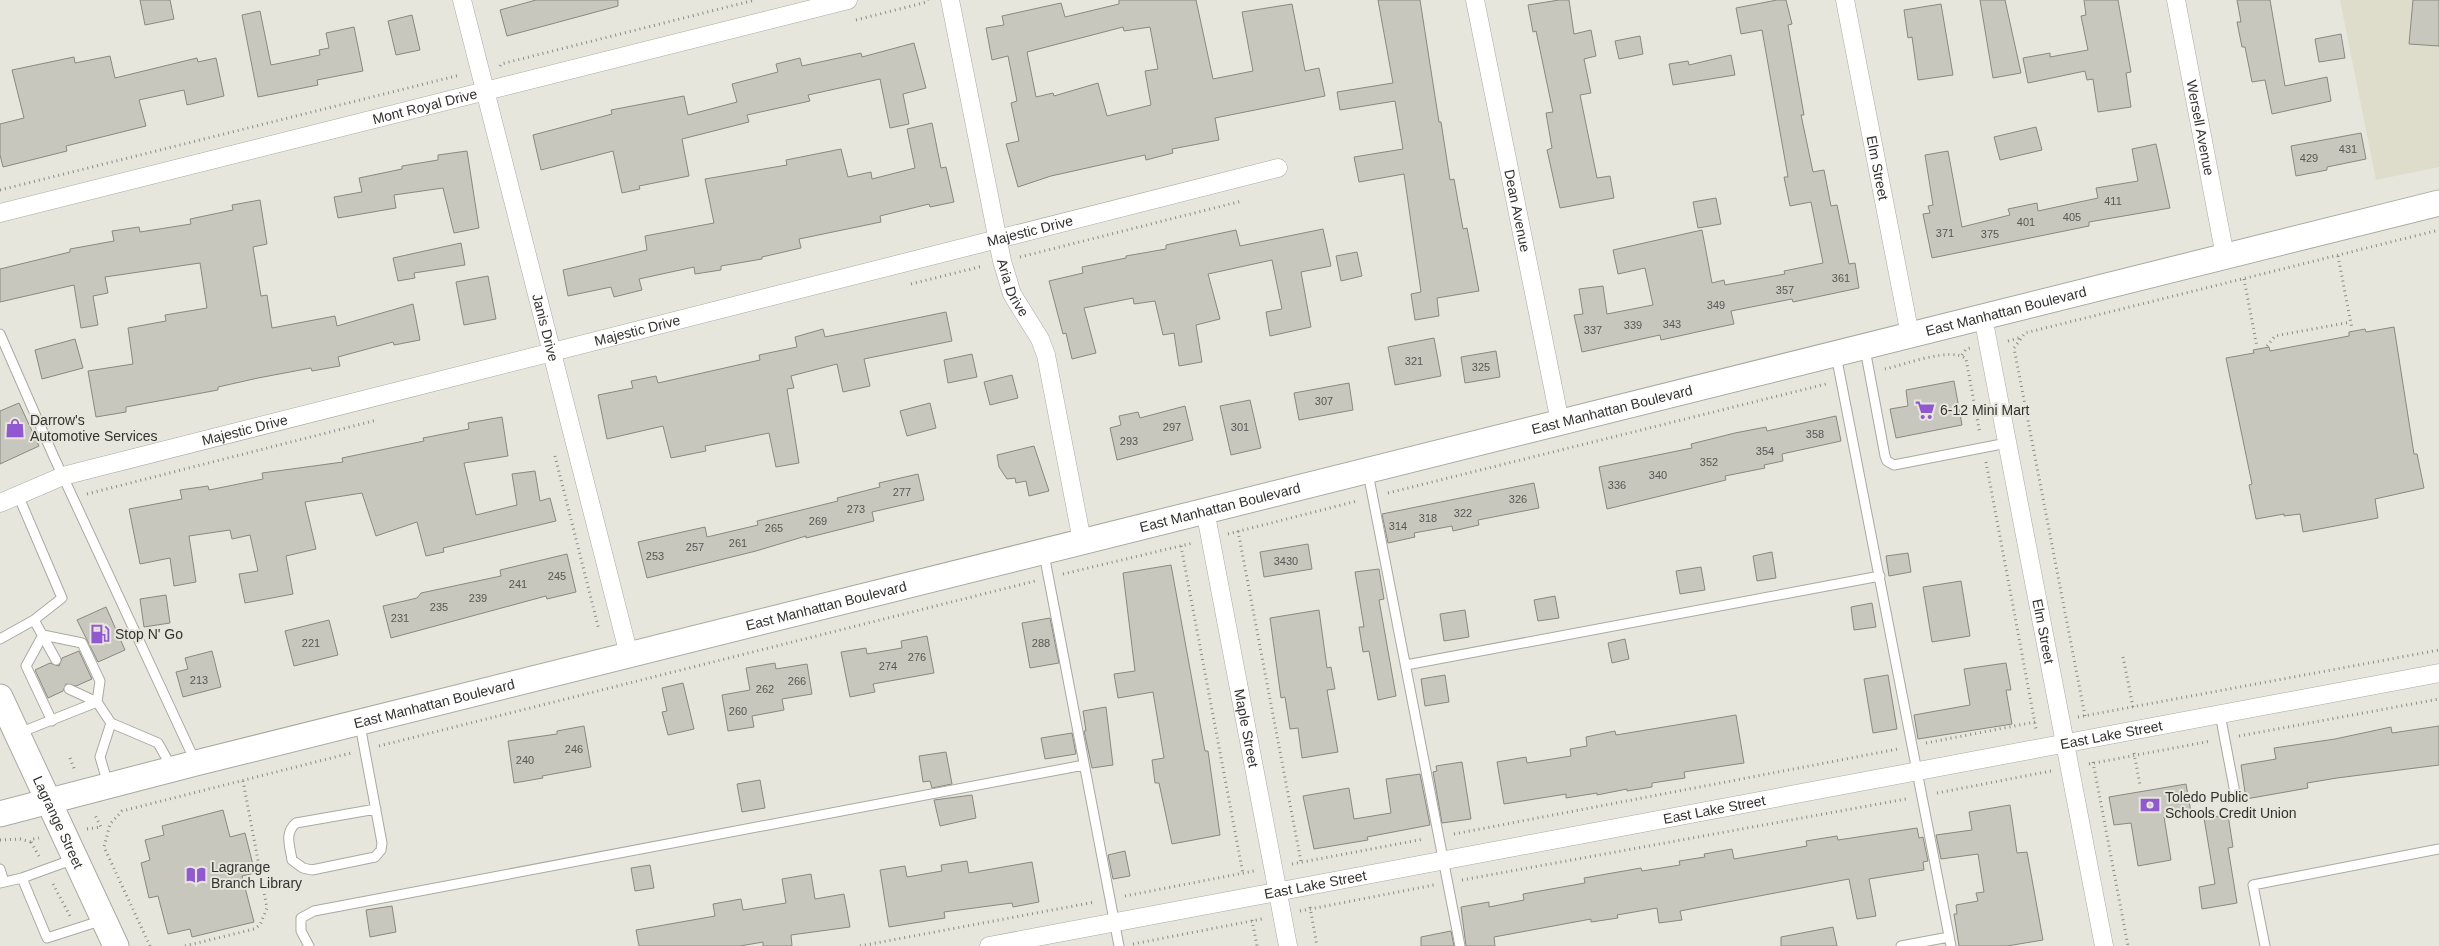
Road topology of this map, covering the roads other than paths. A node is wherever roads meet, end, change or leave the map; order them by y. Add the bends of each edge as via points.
1 (462, 0) edge
2 (848, 0) edge
3 (950, 0) edge
4 (1476, 0) edge
5 (1845, 0) edge
6 (2176, 0) edge
7 (485, 91) junction
8 (1278, 168) dead end
9 (2439, 203) edge
10 (0, 213) edge
11 (998, 239) junction
12 (2225, 256) junction
13 (1983, 317) junction
14 (0, 334) edge
15 (1910, 335) junction
16 (1865, 346) junction
17 (552, 352) junction
18 (1836, 353) junction
19 (1560, 422) junction
20 (2007, 443) junction
21 (1368, 470) junction
22 (63, 476) junction
23 (18, 494) junction
24 (0, 502) edge
25 (1205, 510) junction
26 (1082, 541) junction
27 (1044, 551) junction
28 (1880, 576) junction
29 (34, 620) junction
30 (43, 635) junction
31 (0, 639) edge
32 (628, 655) junction
33 (56, 660) dead end
34 (1406, 666) junction
35 (2439, 673) edge
36 (69, 689) dead end
37 (0, 697) edge
38 (97, 702) junction
39 (2220, 714) junction
40 (52, 721) junction
41 (359, 722) junction
42 (111, 723) junction
43 (16, 734) junction
44 (2065, 743) junction
45 (1084, 764) junction
46 (185, 766) junction
47 (1918, 770) junction
48 (109, 787) junction
49 (2235, 793) dead end
50 (48, 803) junction
51 (376, 810) junction
52 (0, 814) edge
53 (2439, 849) edge
54 (74, 859) junction
55 (1444, 859) junction
56 (0, 869) edge
57 (22, 878) junction
58 (2, 883) edge
59 (1277, 891) junction
60 (103, 920) junction
61 (1114, 922) junction
62 (1950, 941) edge
63 (116, 946) edge
64 (309, 946) edge
65 (989, 946) edge
66 (1119, 946) edge
67 (1288, 946) edge
68 (1460, 946) edge
69 (1901, 946) edge
70 (2104, 946) edge
71 (2265, 946) edge

1 - 7 street, Janis Drive
2 - 7 street, Mont Royal Drive
3 - 11 street, Aria Drive
4 - 19 street, Dean Avenue
5 - 15 street, Elm Street
6 - 12 street, Wersell Avenue
7 - 10 street, Mont Royal Drive
7 - 17 street, Janis Drive
8 - 11 street, Majestic Drive
9 - 12 main road, East Manhattan Boulevard
11 - 17 street, Majestic Drive
11 - 26 street, Aria Drive via 1012,294 1046,355
12 - 13 main road, East Manhattan Boulevard
13 - 15 main road, East Manhattan Boulevard
13 - 20 street, Elm Street
14 - 22 lane
15 - 16 main road, East Manhattan Boulevard
16 - 18 main road, East Manhattan Boulevard
16 - 20 lane via 1885,456 1890,464 1894,466
17 - 22 street, Majestic Drive
17 - 32 street, Janis Drive
18 - 19 main road, East Manhattan Boulevard
18 - 28 lane
19 - 21 main road, East Manhattan Boulevard
20 - 44 street, Elm Street
21 - 25 main road, East Manhattan Boulevard
21 - 34 lane
22 - 23 street, Majestic Drive
22 - 46 lane
23 - 24 street, Majestic Drive
23 - 29 lane via 62,598
25 - 26 main road, East Manhattan Boulevard
25 - 59 street, Maple Street
26 - 27 main road, East Manhattan Boulevard
27 - 32 main road, East Manhattan Boulevard
27 - 45 lane
28 - 34 lane
28 - 47 lane
29 - 30 lane
29 - 31 lane
30 - 33 lane
30 - 38 lane via 82,643 100,681
30 - 40 lane via 26,666
32 - 41 main road, East Manhattan Boulevard
34 - 55 lane
35 - 39 street, East Lake Street
36 - 38 lane
37 - 43 main road, Lagrange Street
38 - 40 lane
38 - 42 lane
39 - 44 street, East Lake Street
39 - 49 lane
40 - 43 lane
41 - 46 main road, East Manhattan Boulevard
41 - 51 lane
42 - 46 lane via 158,743
42 - 48 lane via 100,758
43 - 50 main road, Lagrange Street
44 - 47 street, East Lake Street
44 - 70 street, Elm Street
45 - 61 lane
45 - 64 lane via 314,911 301,918 301,931
46 - 48 main road, East Manhattan Boulevard
47 - 55 street, East Lake Street
47 - 62 lane
48 - 50 main road, East Manhattan Boulevard
50 - 52 main road, East Manhattan Boulevard
50 - 54 main road, Lagrange Street
51 - 51 lane via 382,842 375,857 312,870 302,868 292,860 288,834 296,822
53 - 71 lane via 2253,884
54 - 57 lane
54 - 60 main road, Lagrange Street
55 - 59 street, East Lake Street
55 - 68 lane
56 - 58 lane
57 - 58 lane
57 - 60 lane via 47,938
59 - 61 street, East Lake Street
59 - 67 street, Maple Street
60 - 63 main road, Lagrange Street
61 - 65 street, East Lake Street
61 - 66 lane
62 - 69 lane

